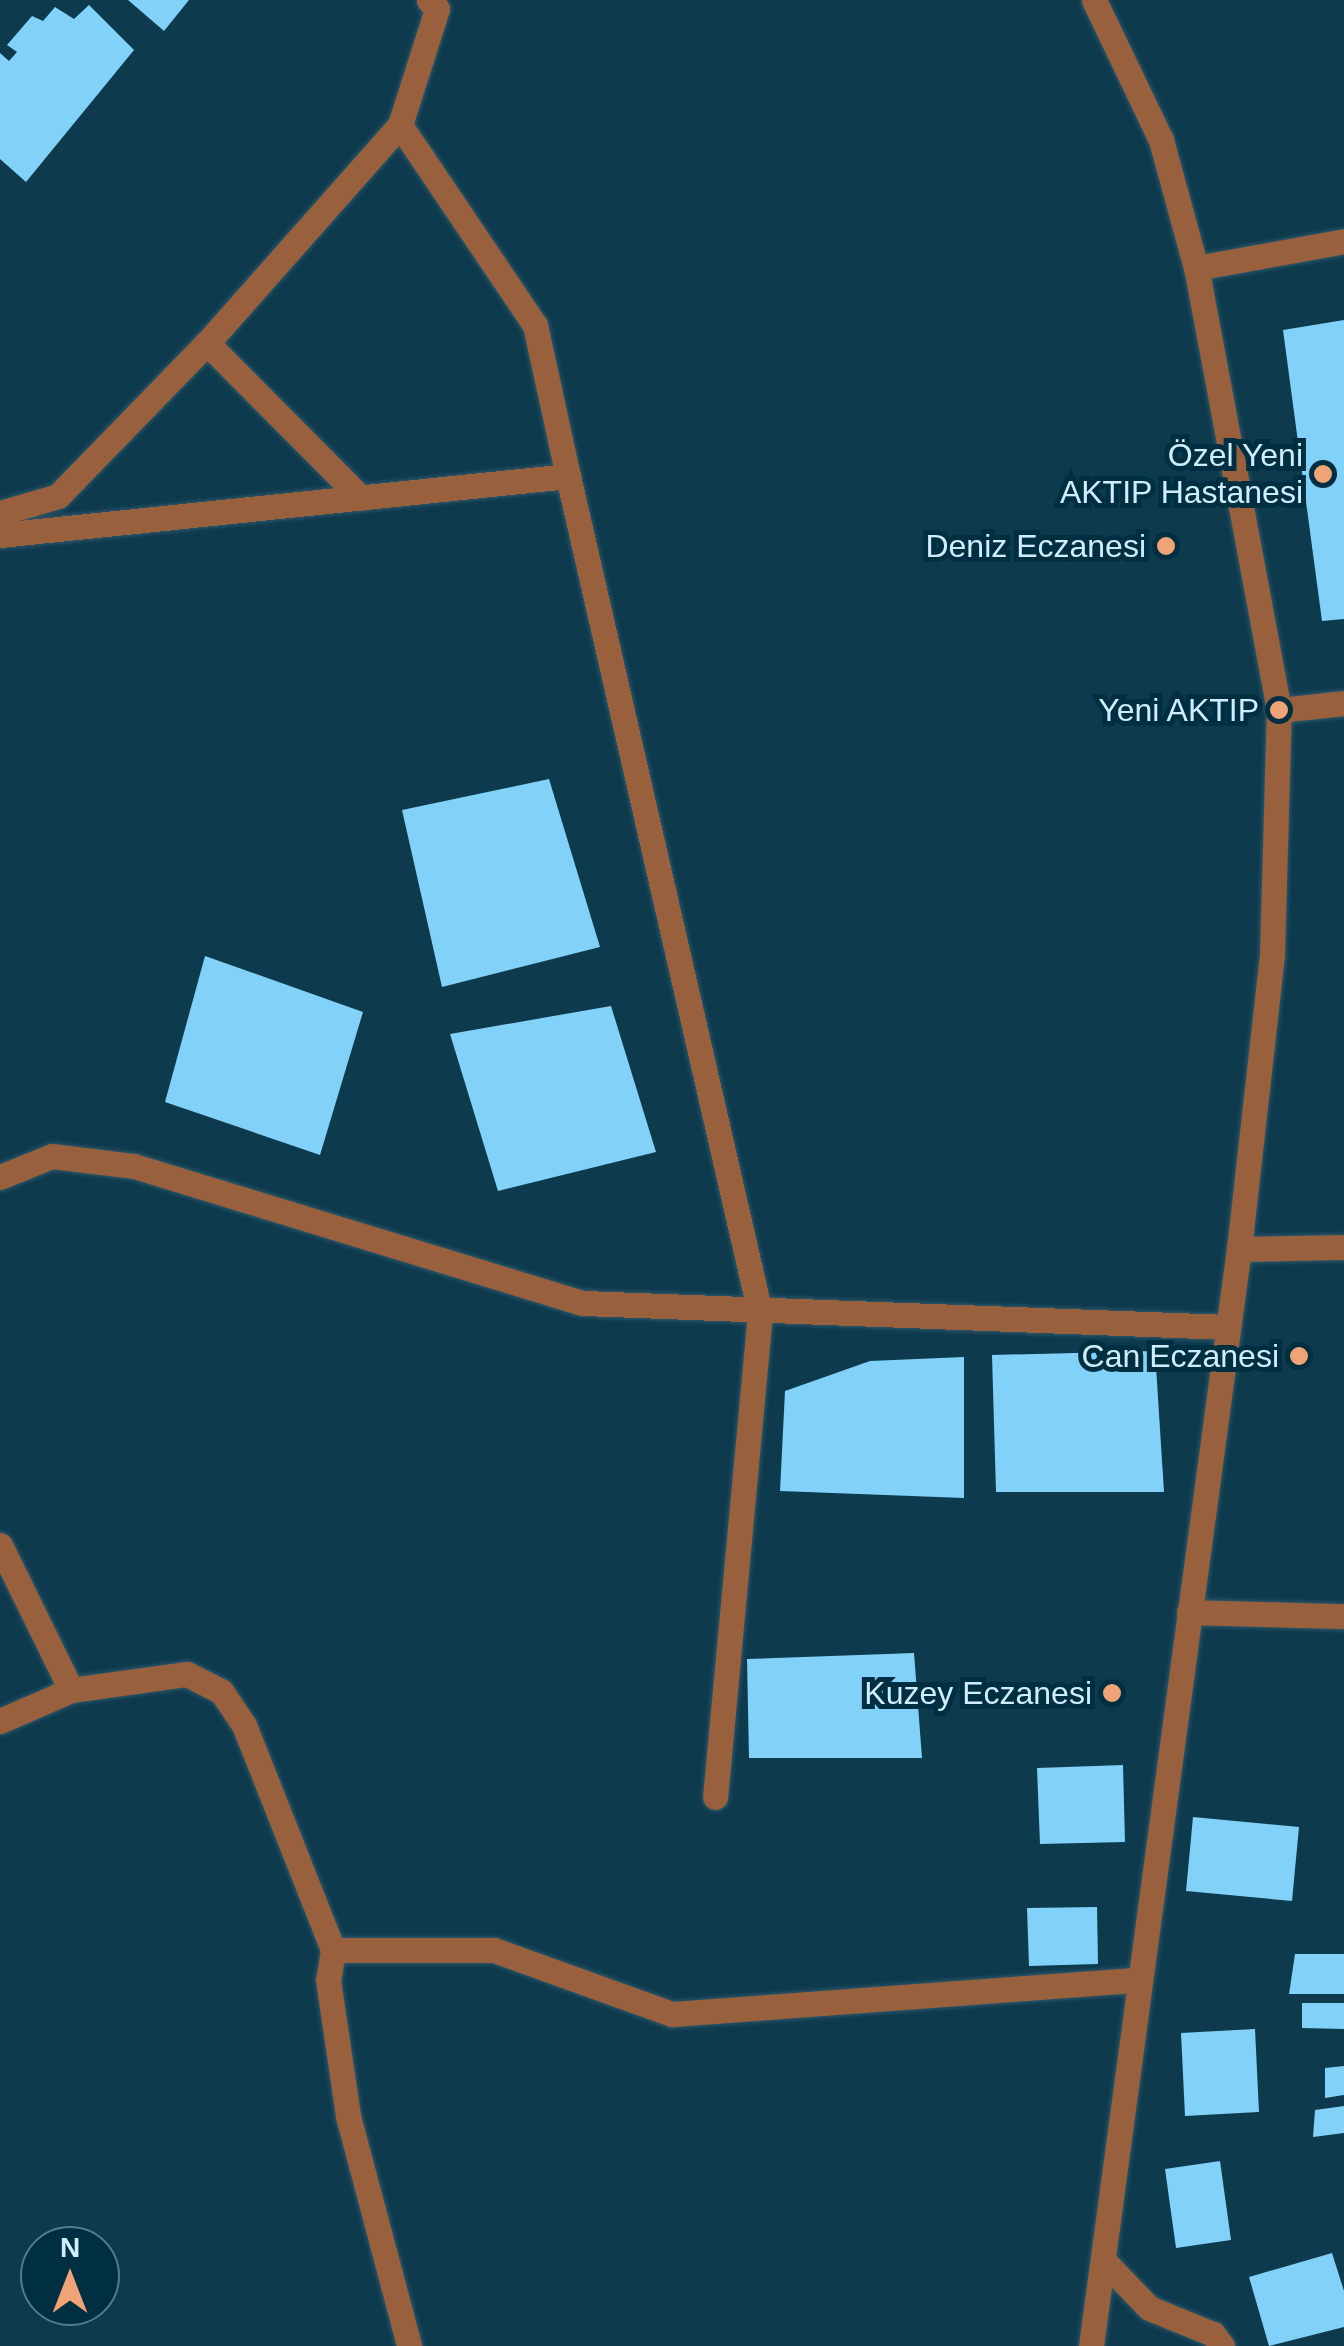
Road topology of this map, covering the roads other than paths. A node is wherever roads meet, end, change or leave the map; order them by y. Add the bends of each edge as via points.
1 (429, 0) edge
2 (1094, 0) edge
3 (400, 125) junction
4 (1344, 241) edge
5 (1196, 268) junction
6 (207, 343) junction
7 (568, 476) junction
8 (361, 498) junction
9 (0, 513) edge
10 (0, 535) edge
11 (1344, 703) edge
12 (1279, 710) junction
13 (0, 1177) edge
14 (1344, 1247) edge
15 (1239, 1249) junction
16 (760, 1313) junction
17 (1228, 1327) junction
18 (0, 1545) edge
19 (1190, 1612) junction
20 (1344, 1616) edge
21 (70, 1690) junction
22 (0, 1721) edge
23 (715, 1797) dead end
24 (334, 1950) junction
25 (1140, 1980) junction
26 (1103, 2260) junction
27 (409, 2346) edge
28 (1092, 2346) edge
29 (1222, 2346) edge

1 - 3 street via 437,9
2 - 5 street via 1161,140
3 - 6 street
3 - 7 street via 535,326
4 - 5 street
5 - 12 street
6 - 8 street
6 - 9 street via 58,496
7 - 8 street
7 - 16 street
8 - 10 street
11 - 12 street
12 - 15 street via 1272,955
13 - 16 street via 52,1156 134,1166 583,1303
14 - 15 street
15 - 17 street
16 - 17 street
16 - 23 street
17 - 19 street
18 - 21 street
19 - 20 street
19 - 25 street
21 - 22 street
21 - 24 street via 187,1674 221,1691 244,1725
24 - 25 street via 494,1950 672,2014
24 - 27 street via 328,1980 348,2116
25 - 26 street
26 - 28 street
26 - 29 street via 1149,2308 1213,2334

